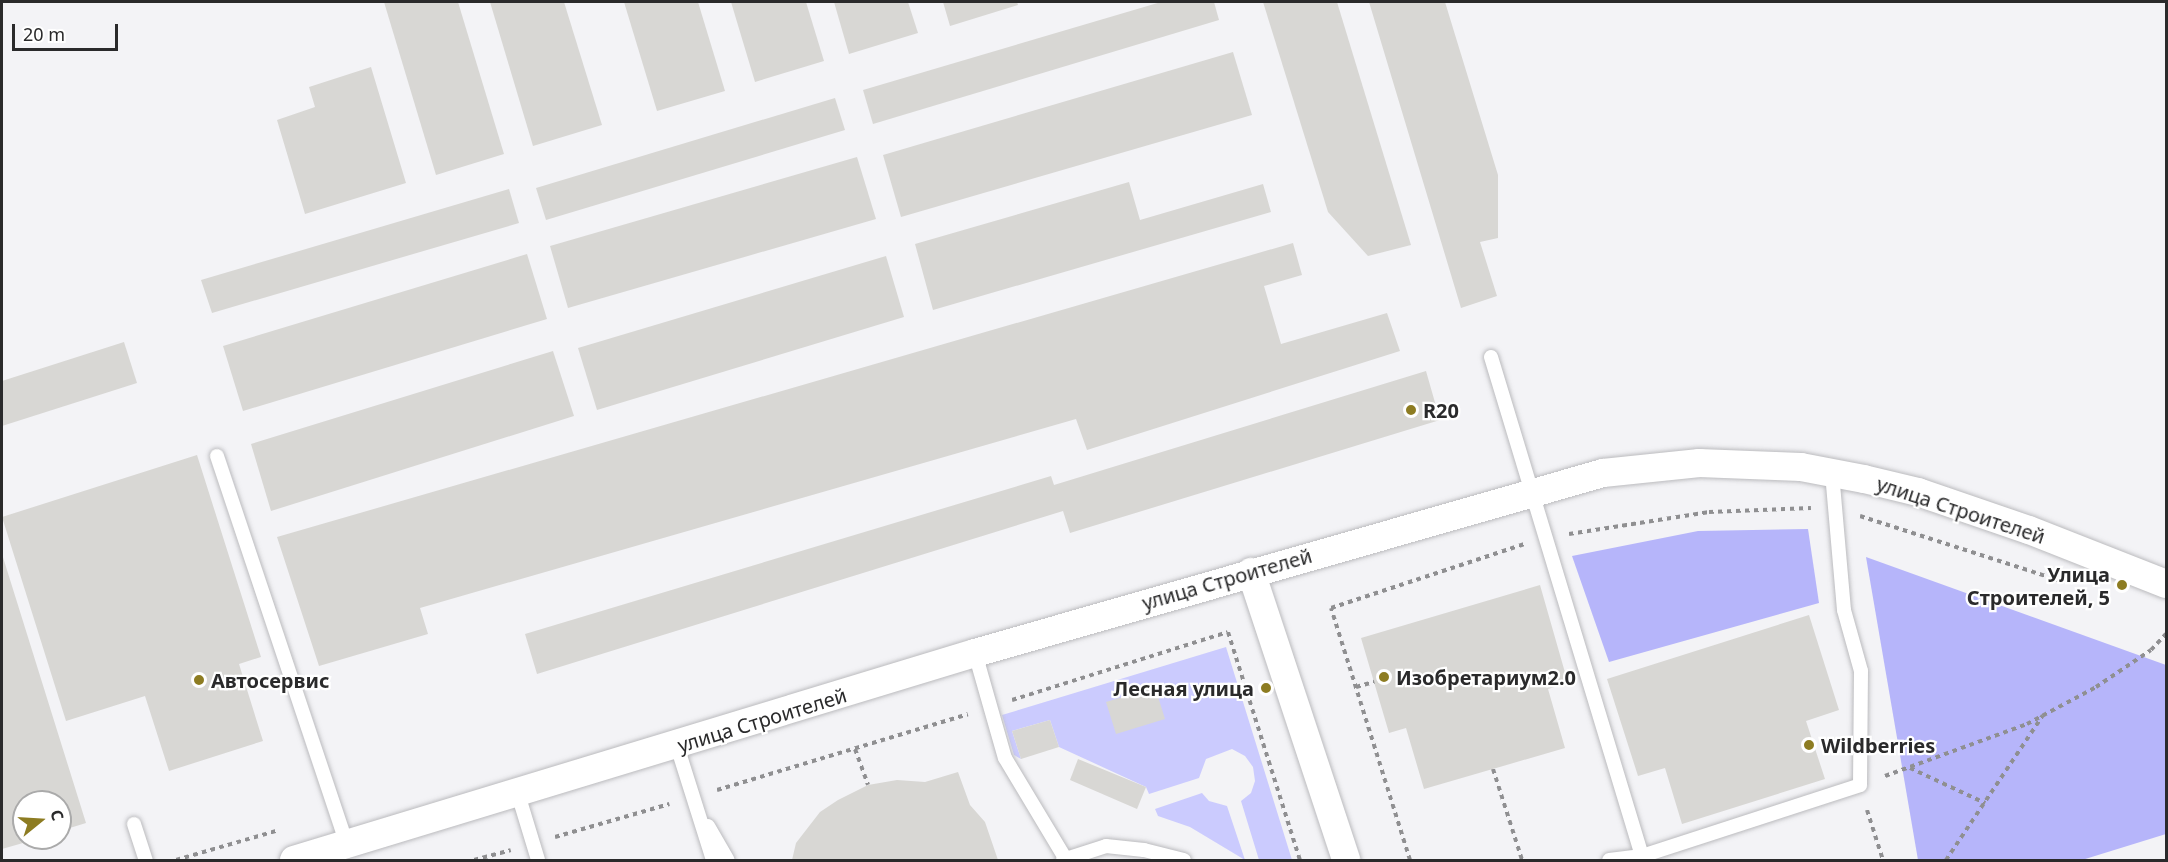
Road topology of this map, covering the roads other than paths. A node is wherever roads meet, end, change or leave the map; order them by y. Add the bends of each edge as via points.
1 (1491, 357) dead end
2 (217, 456) dead end
3 (1832, 473) junction
4 (1533, 493) junction
5 (1251, 572) junction
6 (2166, 584) edge
7 (975, 653) junction
8 (677, 746) junction
9 (518, 794) junction
10 (695, 801) junction
11 (134, 824) dead end
12 (347, 845) junction
13 (1642, 858) edge
14 (1064, 859) edge
15 (146, 861) edge
16 (294, 861) edge
17 (538, 861) edge
18 (713, 861) edge
19 (728, 861) edge
20 (1184, 861) edge
21 (1346, 861) edge
22 (1609, 861) edge

1 - 4 lane
2 - 12 lane
3 - 4 street, улица Строителей via 1801,467 1700,463 1603,473
3 - 6 street, улица Строителей via 1918,492
3 - 13 lane via 1844,610 1861,671 1860,785
4 - 5 street, улица Строителей
4 - 13 lane
5 - 7 street, улица Строителей
5 - 21 street
7 - 8 street, улица Строителей
7 - 14 lane via 1005,758
8 - 9 street, улица Строителей
8 - 10 lane
9 - 12 street, улица Строителей
9 - 17 lane
10 - 18 lane
10 - 19 lane
11 - 15 lane
12 - 16 street, улица Строителей
13 - 22 lane
14 - 20 lane via 1106,846 1144,850

